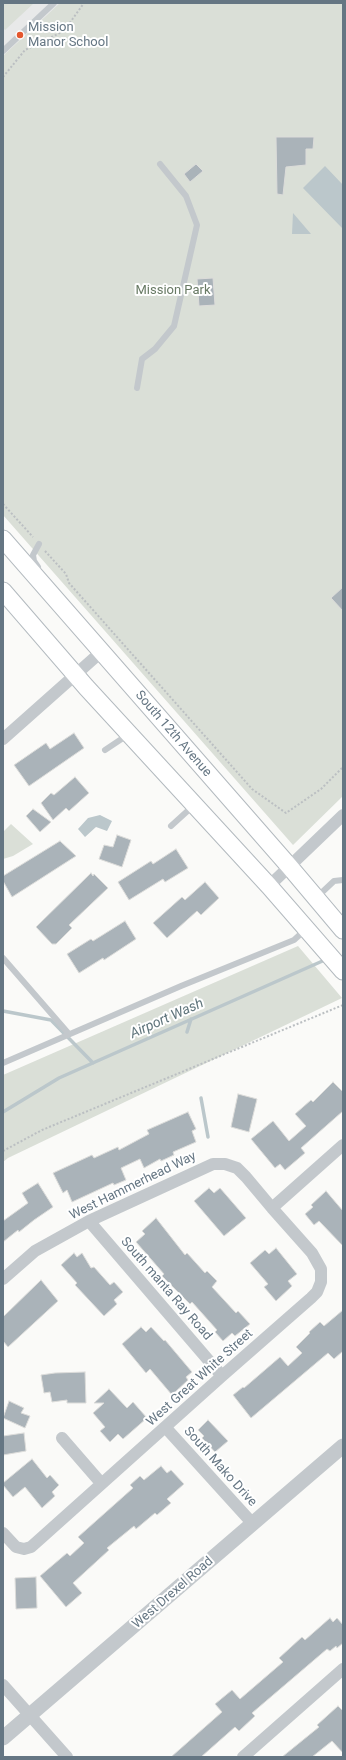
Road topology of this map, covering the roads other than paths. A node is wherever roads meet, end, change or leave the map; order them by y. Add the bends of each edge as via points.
1 (54, 3) edge
2 (3, 51) edge
3 (160, 164) dead end
4 (137, 388) dead end
5 (3, 539) edge
6 (39, 544) road end
7 (45, 580) junction
8 (3, 591) edge
9 (101, 652) junction
10 (76, 675) junction
11 (129, 733) junction
12 (3, 739) edge
13 (105, 750) dead end
14 (194, 804) junction
15 (343, 815) edge
16 (171, 826) dead end
17 (289, 866) junction
18 (343, 880) edge
19 (269, 886) junction
20 (315, 898) junction
21 (343, 930) edge
22 (311, 935) junction
23 (3, 958) edge
24 (343, 971) edge
25 (69, 1034) junction
26 (3, 1063) edge
27 (343, 1145) edge
28 (272, 1208) junction
29 (89, 1221) junction
30 (3, 1278) edge
31 (222, 1376) junction
32 (166, 1428) junction
33 (62, 1438) dead end
34 (343, 1446) edge
35 (101, 1483) junction
36 (253, 1524) junction
37 (3, 1532) edge
38 (343, 1669) edge
39 (3, 1685) edge
40 (31, 1714) junction
41 (3, 1738) edge
42 (67, 1757) edge
43 (243, 1757) edge

1 - 2 lane
3 - 4 lane via 186,196 197,225 174,326 155,349 142,359
5 - 7 main road, South 12th Avenue
6 - 7 lane via 33,555 34,561
7 - 9 main road, South 12th Avenue
8 - 10 main road
9 - 10 street
9 - 17 main road, South 12th Avenue
10 - 11 main road
10 - 12 street
11 - 13 lane
11 - 14 main road
14 - 16 lane
14 - 19 main road
15 - 17 street
17 - 19 street
17 - 20 main road, South 12th Avenue
18 - 20 lane via 334,881
19 - 22 main road
20 - 21 main road, South 12th Avenue
22 - 24 main road
22 - 25 lane via 181,986
23 - 25 lane
25 - 26 lane
27 - 28 street
28 - 29 street, West Hammerhead Way via 237,1168 213,1164
28 - 31 street, West Great White Street via 312,1252 321,1269 324,1282 312,1298
29 - 30 street, West Hammerhead Way via 35,1251
29 - 31 street, South manta Ray Road
31 - 32 street, West Great White Street
32 - 35 street, West Great White Street
32 - 36 street, South Mako Drive
33 - 35 street
34 - 36 street, West Drexel Road
35 - 37 street, West Great White Street via 31,1547 16,1547
36 - 40 street, West Drexel Road
38 - 43 street
39 - 40 street
40 - 41 street, West Drexel Road
40 - 42 street

